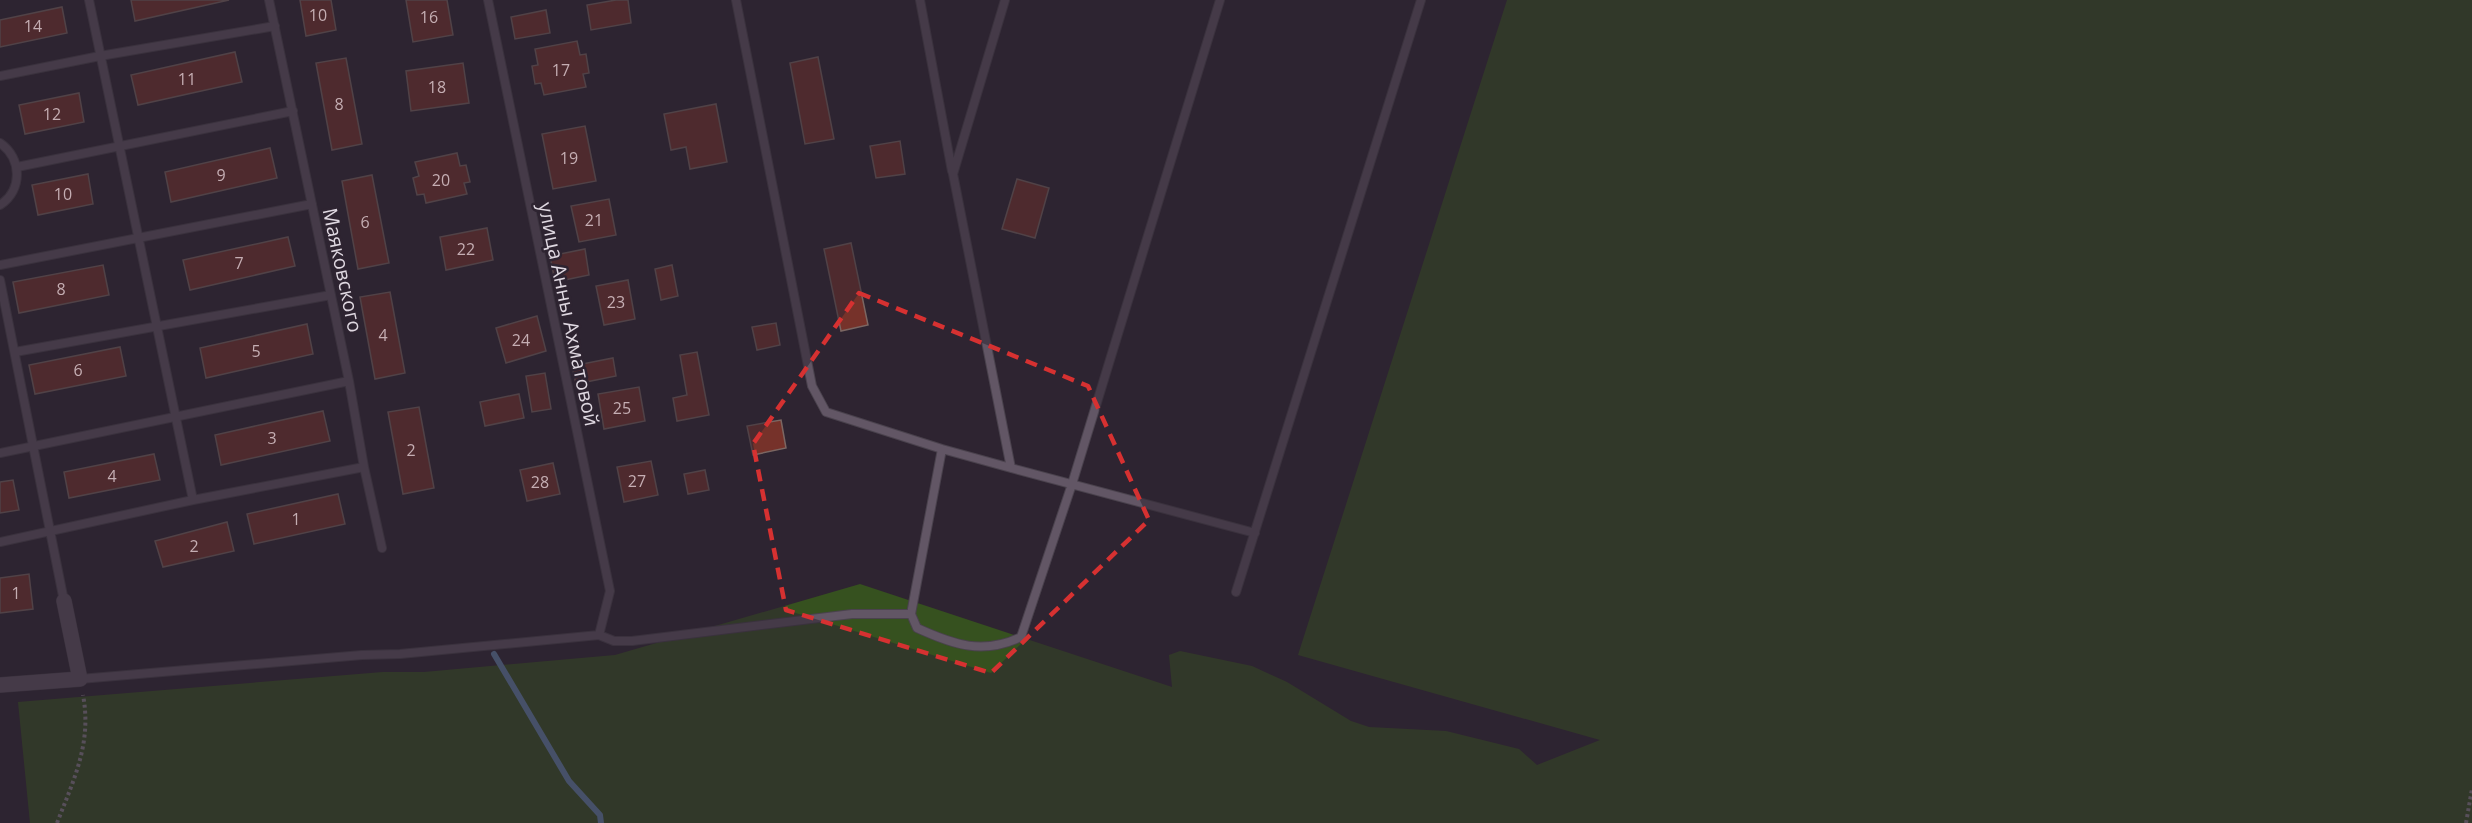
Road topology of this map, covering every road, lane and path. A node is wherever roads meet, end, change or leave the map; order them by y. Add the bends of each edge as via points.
1 (89, 0) edge
2 (269, 0) edge
3 (488, 0) edge
4 (736, 0) edge
5 (920, 0) edge
6 (1005, 0) edge
7 (1220, 0) edge
8 (1421, 0) edge
9 (275, 26) junction
10 (100, 56) junction
11 (0, 76) edge
12 (293, 111) junction
13 (0, 143) edge
14 (119, 145) junction
15 (17, 167) junction
16 (952, 174) junction
17 (312, 204) junction
18 (0, 205) edge
19 (139, 238) junction
20 (0, 265) edge
21 (0, 280) edge
22 (331, 295) junction
23 (158, 326) junction
24 (15, 352) junction
25 (349, 381) junction
26 (176, 415) junction
27 (33, 446) junction
28 (942, 449) junction
29 (0, 453) edge
30 (364, 467) junction
31 (1011, 468) junction
32 (1071, 484) junction
33 (193, 500) junction
34 (51, 532) junction
35 (1256, 533) junction
36 (0, 542) edge
37 (381, 548) dead end
38 (1236, 592) dead end
39 (64, 601) joint
40 (911, 614) junction
41 (599, 635) junction
42 (80, 679) junction
43 (0, 685) edge
44 (2472, 789) edge
45 (57, 823) edge
46 (2466, 823) edge

1 - 10 lane
2 - 9 lane, Маяковского
3 - 41 lane, улица Анны Ахматовой via 610,591
4 - 28 lane via 812,386 826,412
5 - 16 lane
6 - 16 lane
7 - 32 lane
8 - 35 lane
9 - 10 lane
9 - 12 lane, Маяковского
10 - 11 lane
10 - 14 lane
12 - 14 lane
12 - 17 lane, Маяковского
13 - 15 lane via 13,156
14 - 15 lane
14 - 19 lane
15 - 18 lane via 11,195
16 - 31 lane
17 - 19 lane
17 - 22 lane, Маяковского
19 - 20 lane
19 - 23 lane
21 - 24 lane
22 - 23 lane
22 - 25 lane, Маяковского
23 - 24 lane
23 - 26 lane
24 - 27 lane
25 - 26 lane
25 - 30 lane, Маяковского
26 - 27 lane
26 - 33 lane
27 - 29 lane
27 - 34 lane
28 - 31 lane
28 - 40 lane
30 - 33 lane
30 - 37 lane, Маяковского
31 - 32 lane
32 - 35 lane
32 - 40 lane via 1021,637 1003,646 972,647 917,628
33 - 34 lane
34 - 36 lane
34 - 39 lane
35 - 38 lane
39 - 42 street
40 - 41 lane via 852,614 632,641 614,641
41 - 42 lane
42 - 43 street
42 - 45 path via 87,715 86,736
44 - 46 path

